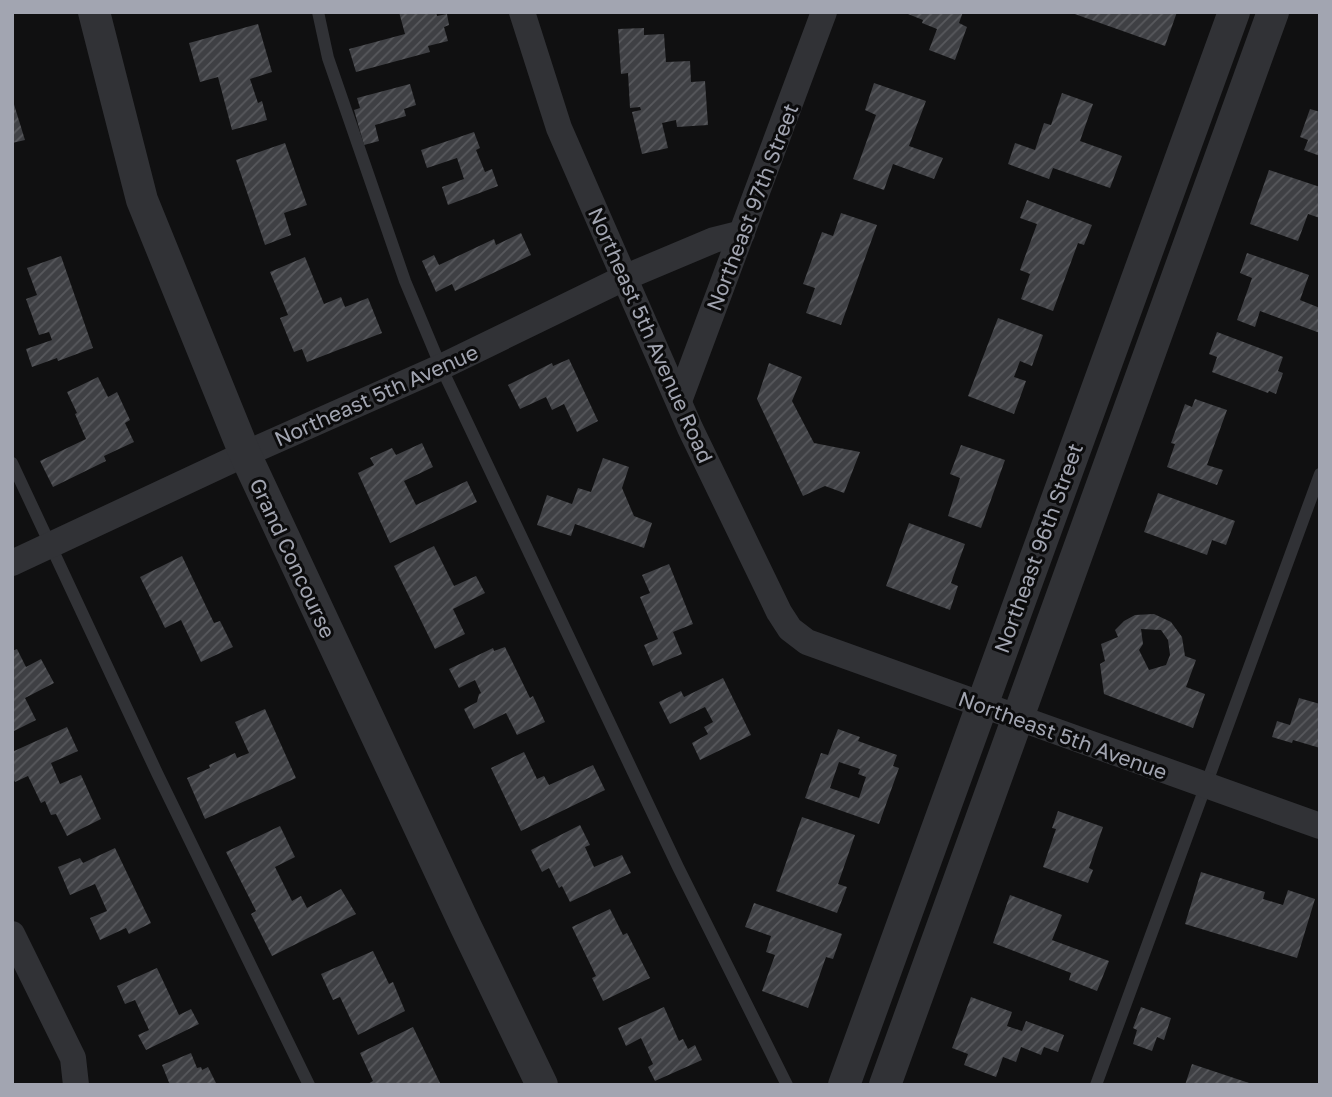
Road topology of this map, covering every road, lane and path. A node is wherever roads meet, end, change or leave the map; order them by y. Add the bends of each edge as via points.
1 (94, 12) edge
2 (318, 12) edge
3 (522, 12) edge
4 (824, 12) edge
5 (1234, 12) edge
6 (1273, 12) edge
7 (742, 233) junction
8 (626, 277) junction
9 (442, 367) junction
10 (679, 401) junction
11 (245, 454) junction
12 (12, 463) edge
13 (1320, 474) edge
14 (52, 545) junction
15 (12, 564) edge
16 (807, 642) joint
17 (981, 706) junction
18 (1018, 719) junction
19 (1206, 785) junction
20 (1320, 826) edge
21 (12, 934) edge
22 (76, 1085) edge
23 (309, 1085) edge
24 (542, 1085) edge
25 (787, 1085) edge
26 (844, 1085) edge
27 (885, 1085) edge
28 (1096, 1085) edge

1 - 11 street, Grand Concourse via 142,200
2 - 9 lane via 328,58 405,281
3 - 8 street, Northeast 5th Avenue Road via 559,128
4 - 7 street, Northeast 97th Street
5 - 17 street, Northeast 96th Street
6 - 18 street, Northeast 96th Street
7 - 8 street, Northeast 5th Avenue
7 - 10 street, Northeast 97th Street
8 - 9 street, Northeast 5th Avenue
8 - 10 street, Northeast 5th Avenue Road
9 - 11 street, Northeast 5th Avenue
9 - 25 lane via 678,867
10 - 16 street, Northeast 5th Avenue Road via 779,612 790,629
11 - 14 street, Northeast 5th Avenue
11 - 24 street, Grand Concourse
12 - 14 lane
13 - 19 lane
14 - 15 street, Northeast 5th Avenue
14 - 23 lane
16 - 17 street, Northeast 5th Avenue
17 - 18 street, Northeast 5th Avenue
17 - 26 street, Northeast 96th Street
18 - 19 street, Northeast 5th Avenue
18 - 27 street, Northeast 96th Street
19 - 20 street, Northeast 5th Avenue
19 - 28 lane
21 - 22 street via 73,1058

